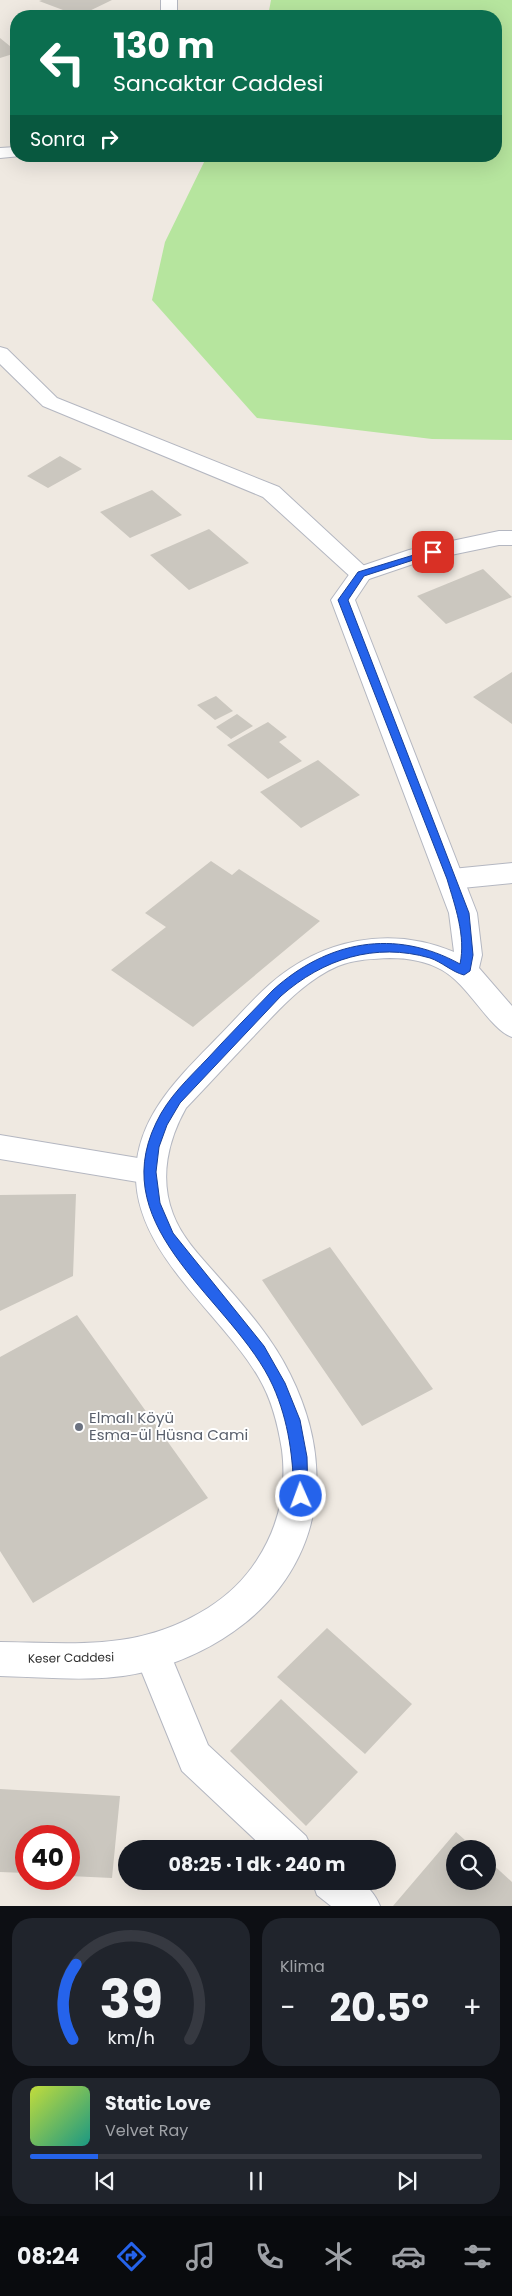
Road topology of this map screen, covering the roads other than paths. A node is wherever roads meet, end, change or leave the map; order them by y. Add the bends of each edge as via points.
1 (0, 353) edge
2 (512, 538) edge
3 (361, 574) junction
4 (512, 873) edge
5 (452, 879) junction
6 (464, 971) junction
7 (512, 1026) edge
8 (0, 1147) edge
9 (150, 1172) junction
10 (152, 1653) junction
11 (0, 1659) edge
12 (283, 1840) edge
13 (342, 1890) edge
14 (361, 1906) edge

1 - 3 street via 50,402 271,492
2 - 3 street via 417,555
3 - 5 street via 343,600
4 - 5 street
5 - 6 street via 467,935 468,955
6 - 7 street, Keser Caddesi
6 - 9 street, Keser Caddesi via 437,956 409,948 378,947 349,952 319,963 292,979 176,1100 161,1124 153,1147
8 - 9 street
9 - 10 street, Keser Caddesi via 154,1203 168,1236 259,1350 279,1383 293,1420 300,1457 301,1496 293,1530 279,1562 255,1594 220,1622 192,1638
10 - 11 street, Keser Caddesi via 102,1660
10 - 12 street via 195,1758
13 - 14 street

